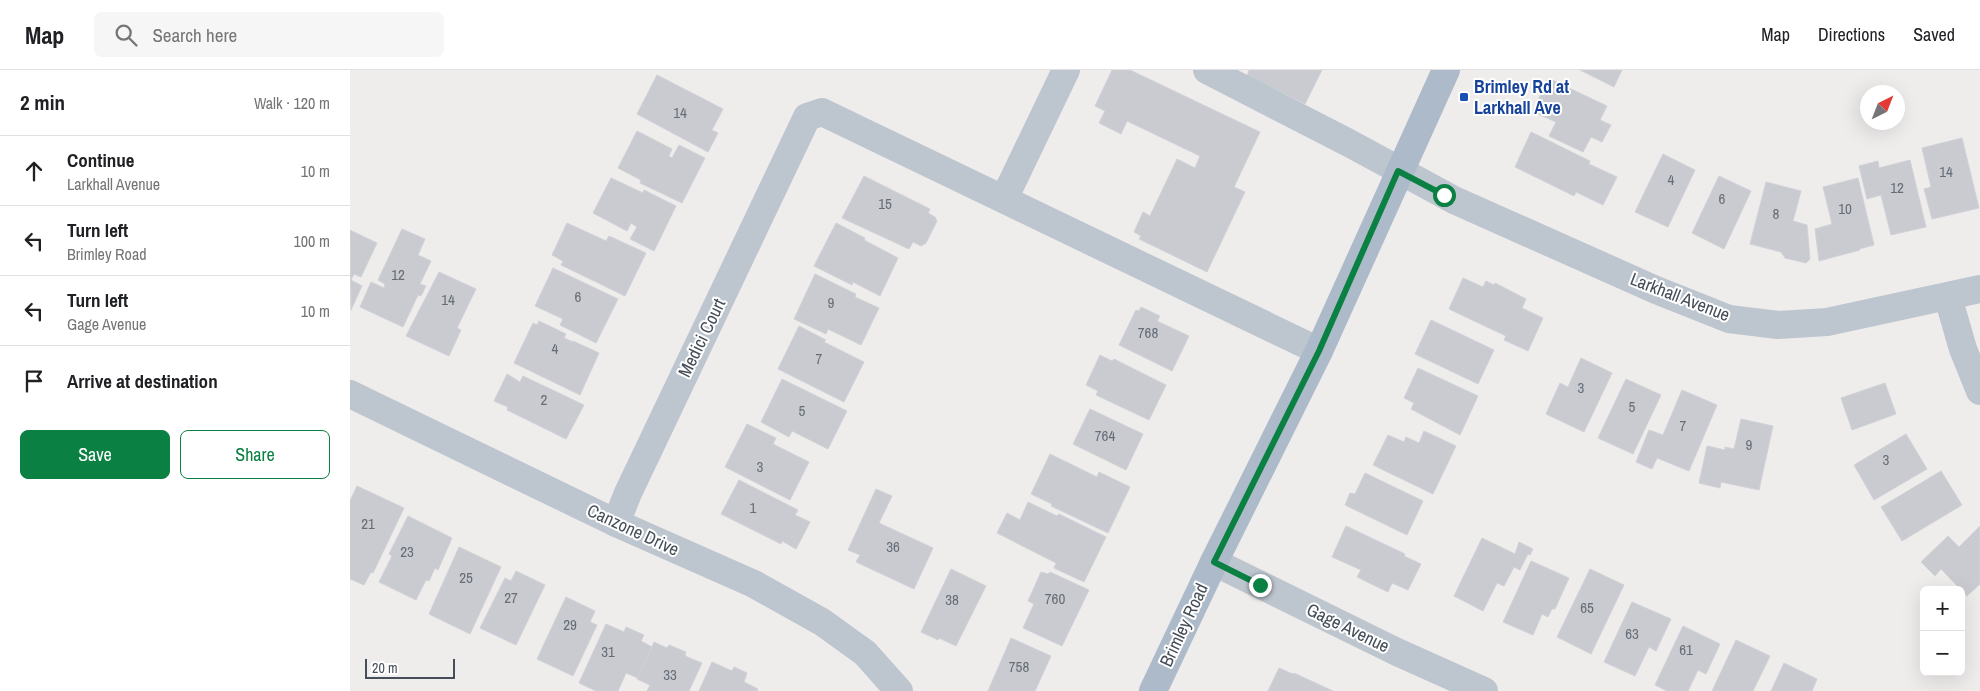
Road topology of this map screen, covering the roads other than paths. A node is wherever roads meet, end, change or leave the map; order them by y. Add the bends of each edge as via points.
1 (1066, 70) edge
2 (1207, 70) edge
3 (1446, 70) edge
4 (1398, 171) junction
5 (1004, 199) junction
6 (1980, 288) edge
7 (1948, 297) junction
8 (1319, 351) junction
9 (1980, 391) edge
10 (350, 394) edge
11 (616, 523) junction
12 (1214, 562) junction
13 (899, 691) edge
14 (1153, 691) edge
15 (1484, 691) edge

1 - 5 street
2 - 4 street, Larkhall Avenue
3 - 4 main road, Brimley Road
4 - 7 street, Larkhall Avenue via 1454,200 1729,319 1778,325 1827,322
4 - 8 main road, Brimley Road
5 - 8 street, Medici Court
5 - 11 street, Medici Court via 822,112 807,118
6 - 7 street, Larkhall Avenue
7 - 9 street via 1963,349
8 - 12 main road, Brimley Road
10 - 11 street, Canzone Drive
11 - 13 street, Canzone Drive via 754,584 822,622 865,653
12 - 14 main road, Brimley Road
12 - 15 street, Gage Avenue

